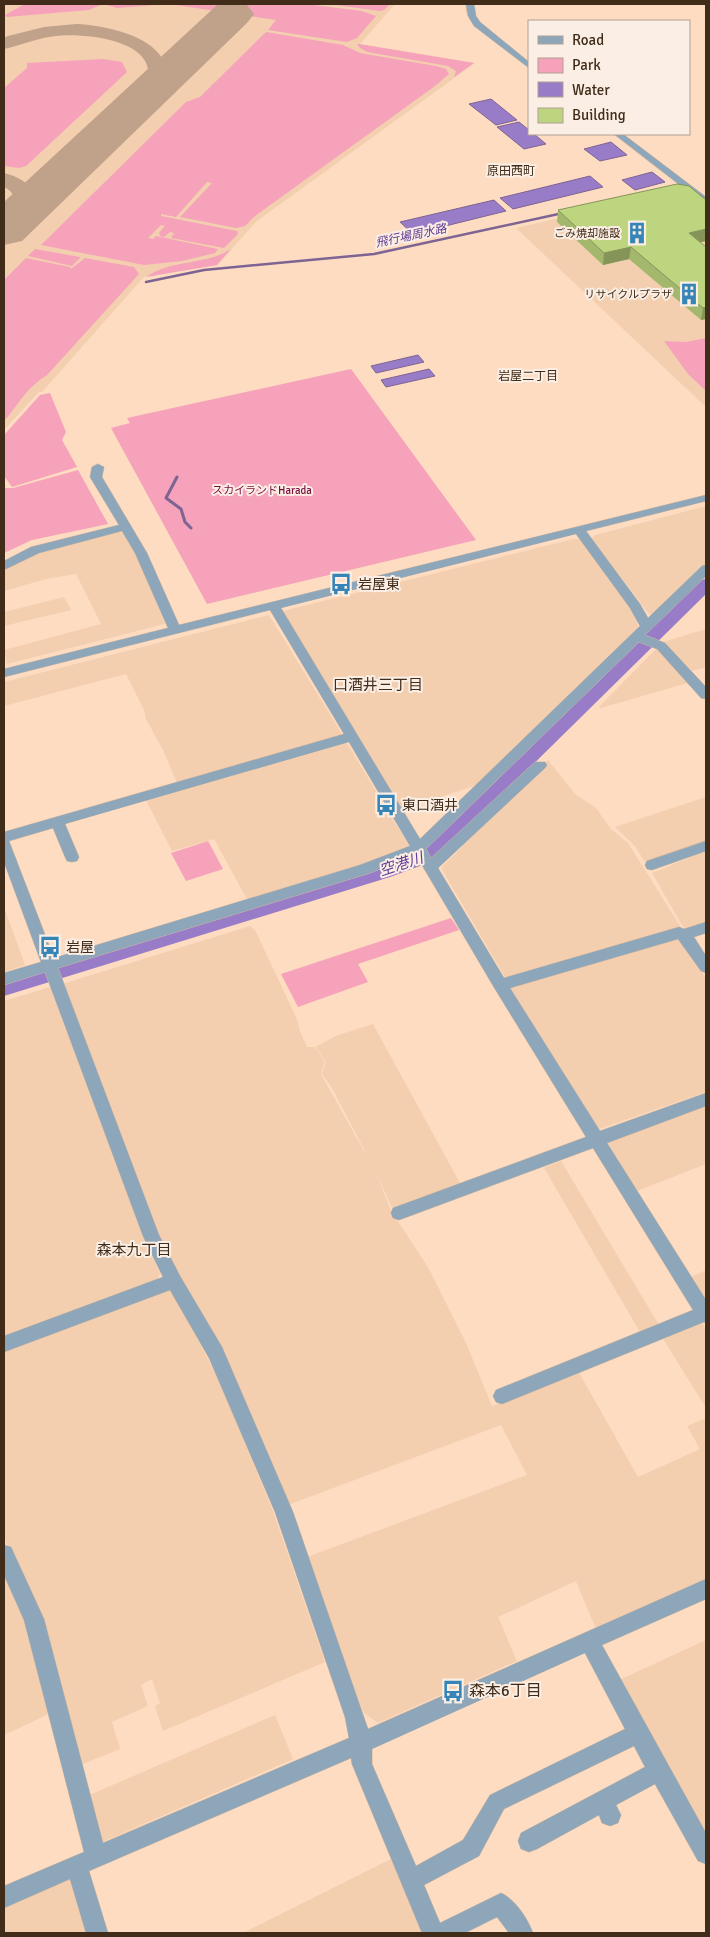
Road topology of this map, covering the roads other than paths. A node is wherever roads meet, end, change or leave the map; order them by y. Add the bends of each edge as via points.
1 (470, 4) edge
2 (528, 65) edge
3 (619, 135) edge
4 (706, 201) edge
5 (82, 474) dead end
6 (706, 498) edge
7 (125, 527) junction
8 (579, 530) junction
9 (4, 566) edge
10 (706, 569) edge
11 (274, 606) junction
12 (175, 630) junction
13 (642, 634) junction
14 (4, 673) edge
15 (706, 695) edge
16 (351, 737) junction
17 (540, 765) dead end
18 (58, 823) junction
19 (4, 837) edge
20 (4, 844) edge
21 (706, 846) edge
22 (72, 857) dead end
23 (424, 858) junction
24 (652, 865) dead end
25 (706, 926) edge
26 (684, 935) junction
27 (706, 967) edge
28 (52, 971) junction
29 (4, 979) edge
30 (500, 985) junction
31 (706, 1099) edge
32 (598, 1141) junction
33 (400, 1213) dead end
34 (174, 1281) junction
35 (706, 1314) edge
36 (4, 1344) edge
37 (502, 1396) dead end
38 (4, 1554) edge
39 (706, 1589) edge
40 (590, 1643) junction
41 (639, 1733) junction
42 (361, 1743) junction
43 (659, 1771) junction
44 (538, 1841) dead end
45 (706, 1853) edge
46 (86, 1861) junction
47 (411, 1880) junction
48 (4, 1897) edge
49 (97, 1933) edge
50 (433, 1933) edge
51 (442, 1933) edge
52 (522, 1933) edge

1 - 2 street via 477,24
3 - 4 street
5 - 7 street via 97,472
6 - 8 street
7 - 9 street via 35,550
7 - 12 street via 141,553
8 - 11 street
8 - 13 street via 636,607
10 - 13 street
11 - 12 street
11 - 16 street
12 - 14 street
13 - 15 street via 674,658
13 - 23 street
16 - 18 street
16 - 23 street
17 - 23 street
18 - 19 street
18 - 22 street
20 - 28 street
21 - 24 street
23 - 28 street via 364,869
23 - 30 street
25 - 26 street
26 - 27 street
26 - 30 street via 679,933
28 - 29 street
28 - 34 street via 151,1236
30 - 32 street
31 - 32 street
32 - 33 street
32 - 35 street
34 - 36 street
34 - 42 street via 216,1353 284,1512 355,1717
35 - 37 street
38 - 46 street via 34,1619
39 - 40 street
40 - 41 street
40 - 42 street
41 - 43 street
41 - 47 street via 497,1802 471,1848
42 - 46 street
42 - 47 street via 362,1764
43 - 44 street via 606,1808
43 - 45 street
46 - 48 street
46 - 49 street
47 - 50 street
51 - 52 street via 501,1904

